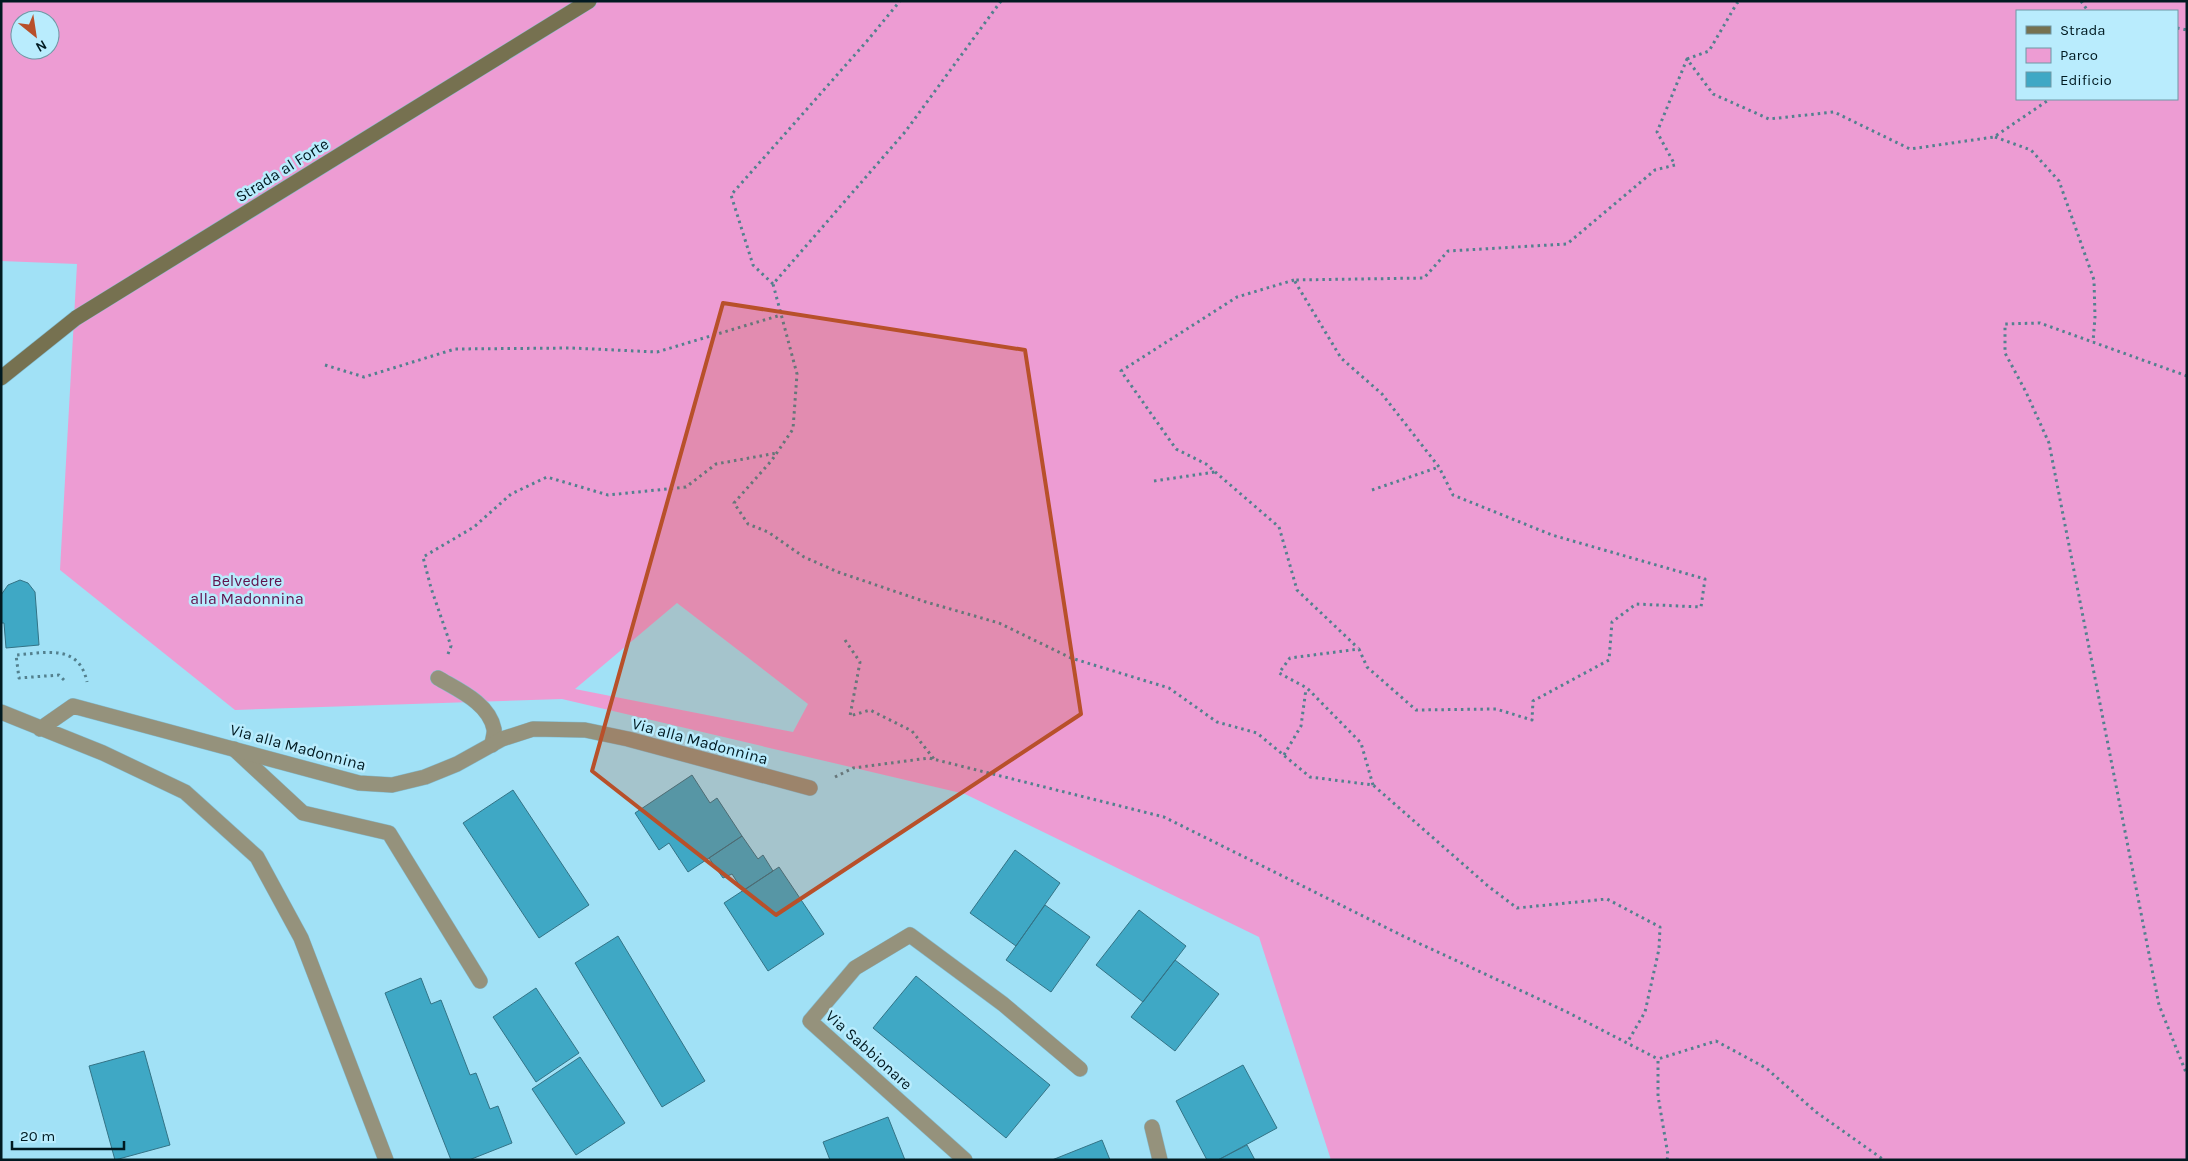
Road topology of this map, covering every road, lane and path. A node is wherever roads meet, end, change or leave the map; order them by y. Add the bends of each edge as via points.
1 (589, 1) edge
2 (900, 1) edge
3 (1001, 1) edge
4 (1741, 1) edge
5 (1687, 59) junction
6 (2049, 100) edge
7 (1994, 137) junction
8 (1294, 280) junction
9 (773, 284) junction
10 (781, 315) junction
11 (2093, 342) junction
12 (326, 365) dead end
13 (2187, 376) edge
14 (1, 378) edge
15 (777, 453) junction
16 (1439, 467) junction
17 (1215, 472) junction
18 (1154, 481) dead end
19 (1372, 490) dead end
20 (845, 640) dead end
21 (1359, 649) junction
22 (438, 678) joint
23 (1306, 688) junction
24 (74, 706) junction
25 (1, 712) edge
26 (94, 712) junction
27 (40, 729) junction
28 (492, 745) junction
29 (234, 749) junction
30 (1284, 755) junction
31 (934, 759) junction
32 (1373, 784) junction
33 (810, 788) joint
34 (480, 981) dead end
35 (1627, 1043) junction
36 (1658, 1058) junction
37 (1080, 1070) dead end
38 (2187, 1075) edge
39 (1152, 1128) dead end
40 (386, 1160) edge
41 (965, 1160) edge
42 (1160, 1160) edge
43 (1666, 1160) edge
44 (1884, 1160) edge

1 - 14 street, Strada al Forte via 76,318
2 - 9 path via 731,195 754,265
3 - 9 path via 905,132
4 - 5 path via 1709,51
5 - 7 path via 1713,94 1769,119 1834,112 1910,149
5 - 8 path via 1657,132 1675,165 1655,170 1567,244 1448,250 1424,278
6 - 7 path
7 - 11 path via 2030,150 2059,181 2094,280
8 - 16 path via 1341,358 1382,394
8 - 17 path via 1237,297 1121,371 1176,449
9 - 10 path
10 - 12 path via 656,352 572,348 455,349 364,377
10 - 15 path via 797,374 793,429
11 - 13 path
11 - 38 path via 2040,322 2005,324 2005,353 2048,443 2159,1005
15 - 22 path via 716,464 686,487 608,495 547,477 511,494 474,528 424,557 451,646
15 - 30 path via 734,503 748,524 768,532 804,557 838,572 999,623 1071,658 1169,688 1216,722 1257,733
16 - 19 path
16 - 21 path via 1452,495 1552,535 1705,579 1701,607 1636,604 1612,622 1608,660 1533,701 1532,720 1496,709 1416,710 1367,667
17 - 18 path
17 - 21 path via 1279,527 1297,590
20 - 31 path via 860,662 850,716 870,710 912,731
21 - 23 path via 1290,658 1279,673
22 - 28 street via 484,709 494,730
23 - 30 path via 1300,726
23 - 32 path via 1361,743
24 - 26 street, Via alla Madonnina
24 - 26 path via 69,686 59,675 19,678 16,655 62,652 75,660 85,672
24 - 27 street
25 - 27 street
26 - 29 street, Via alla Madonnina
27 - 40 street via 103,753 185,792 257,858 301,938
28 - 29 street, Via alla Madonnina via 457,764 392,786 359,783
28 - 33 street, Via alla Madonnina via 533,729 585,730
29 - 34 street via 303,813 389,833
30 - 32 path via 1310,777
31 - 33 path via 854,768
31 - 35 path via 1164,817
32 - 35 path via 1517,908 1607,899 1660,927 1659,949 1645,1012
35 - 36 path
36 - 43 path via 1658,1096 1668,1154
36 - 44 path via 1716,1041 1766,1068 1816,1112
37 - 41 street, Via Sabbionare via 1003,1004 910,934 856,968 810,1021
39 - 42 street

